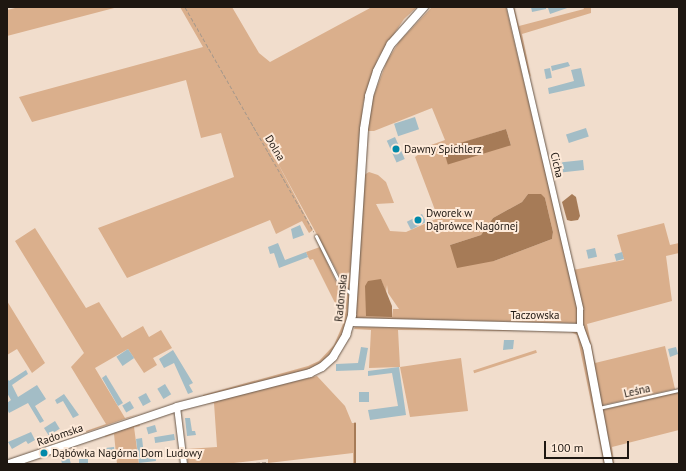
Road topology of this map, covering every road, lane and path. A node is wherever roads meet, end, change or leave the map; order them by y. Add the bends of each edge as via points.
1 (184, 7) edge
2 (424, 7) edge
3 (510, 7) edge
4 (316, 236) joint
5 (353, 294) junction
6 (350, 322) junction
7 (580, 328) junction
8 (679, 390) edge
9 (177, 407) junction
10 (598, 409) junction
11 (267, 462) dead end
12 (9, 464) edge
13 (184, 464) edge
14 (244, 464) edge
15 (609, 464) edge

1 - 4 path, Dolna
2 - 5 street, Radomska via 392,44 377,71 369,96 364,129
3 - 7 street, Cicha via 580,308
4 - 5 lane via 341,286
5 - 6 street, Radomska
6 - 7 street, Taczowska
6 - 9 street, Radomska via 336,353 316,370
7 - 10 street via 585,340
8 - 10 lane, Leśna
9 - 12 street, Radomska
9 - 13 street
10 - 15 street
11 - 14 path

